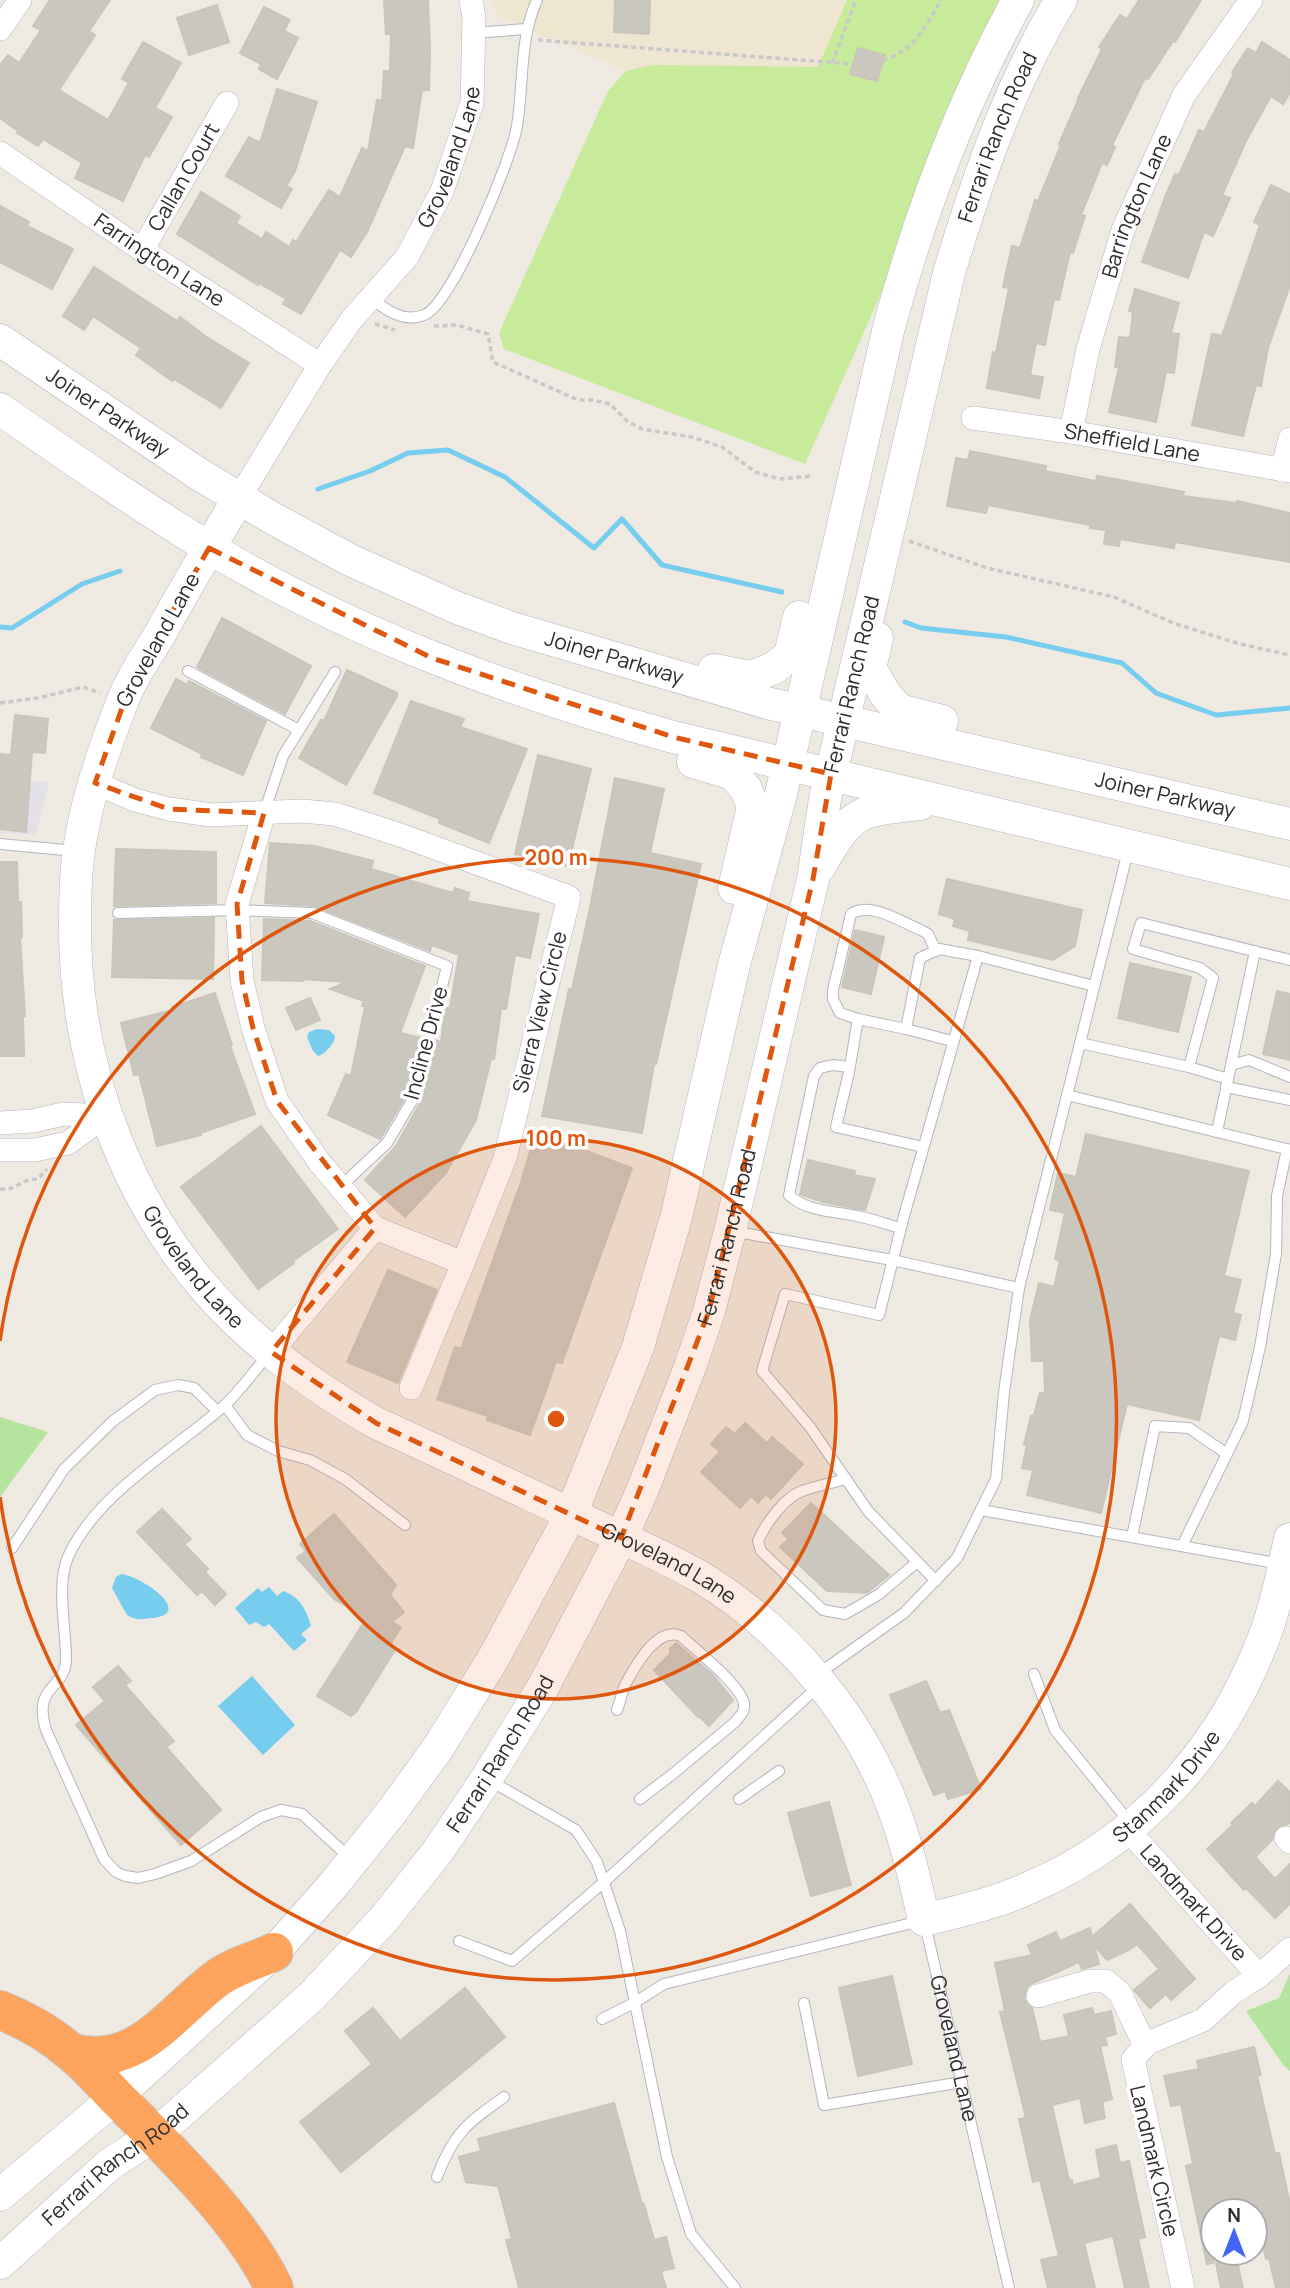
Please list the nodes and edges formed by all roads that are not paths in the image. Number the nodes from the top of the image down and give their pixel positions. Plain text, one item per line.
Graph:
1 (20, 0) edge
2 (471, 0) edge
3 (537, 0) edge
4 (1018, 0) edge
5 (1061, 0) edge
6 (1251, 0) edge
7 (0, 29) edge
8 (473, 33) junction
9 (525, 34) junction
10 (227, 103) dead end
11 (0, 153) edge
12 (142, 250) junction
13 (371, 298) junction
14 (0, 340) edge
15 (320, 365) junction
16 (0, 409) edge
17 (915, 416) junction
18 (974, 418) dead end
19 (1071, 432) junction
20 (1290, 439) edge
21 (858, 458) junction
22 (1286, 470) edge
23 (239, 498) junction
24 (209, 548) junction
25 (524, 632) junction
26 (188, 671) dead end
27 (335, 672) dead end
28 (510, 688) junction
29 (800, 710) junction
30 (844, 720) junction
31 (299, 730) junction
32 (788, 764) junction
33 (831, 774) junction
34 (95, 783) junction
35 (1121, 785) junction
36 (945, 802) junction
37 (264, 813) junction
38 (1290, 824) edge
39 (0, 844) edge
40 (1129, 845) junction
41 (78, 852) junction
42 (813, 879) junction
43 (1290, 884) edge
44 (237, 910) junction
45 (118, 913) dead end
46 (936, 951) junction
47 (1255, 951) junction
48 (978, 956) junction
49 (1290, 960) edge
50 (734, 965) junction
51 (1094, 986) junction
52 (858, 1019) junction
53 (906, 1029) junction
54 (952, 1041) junction
55 (1080, 1043) junction
56 (1231, 1065) junction
57 (850, 1067) junction
58 (1189, 1067) junction
59 (1290, 1077) edge
60 (1227, 1083) junction
61 (1067, 1095) junction
62 (1290, 1100) edge
63 (105, 1116) junction
64 (0, 1123) edge
65 (1217, 1132) junction
66 (34, 1136) junction
67 (923, 1147) junction
68 (1288, 1149) edge
69 (0, 1150) edge
70 (340, 1187) junction
71 (375, 1228) junction
72 (901, 1228) junction
73 (730, 1231) junction
74 (892, 1260) junction
75 (463, 1264) junction
76 (1019, 1288) junction
77 (271, 1352) junction
78 (411, 1388) dead end
79 (221, 1408) junction
80 (1227, 1454) junction
81 (846, 1479) junction
82 (981, 1510) junction
83 (571, 1514) junction
84 (405, 1525) dead end
85 (1132, 1537) junction
86 (621, 1538) junction
87 (1182, 1546) junction
88 (12, 1548) dead end
89 (917, 1562) junction
90 (1286, 1565) edge
91 (936, 1581) junction
92 (1034, 1674) dead end
93 (818, 1679) junction
94 (617, 1710) dead end
95 (779, 1771) dead end
96 (486, 1778) junction
97 (640, 1799) dead end
98 (739, 1799) dead end
99 (1131, 1828) junction
100 (353, 1861) junction
101 (604, 1882) junction
102 (924, 1920) junction
103 (458, 1941) dead end
104 (1290, 1950) edge
105 (274, 1952) junction
106 (1259, 1976) junction
107 (1038, 1996) dead end
108 (635, 2003) junction
109 (804, 2003) dead end
110 (0, 2010) edge
111 (602, 2019) dead end
112 (1144, 2046) junction
113 (73, 2053) junction
114 (962, 2082) junction
115 (116, 2097) junction
116 (504, 2097) dead end
117 (155, 2135) junction
118 (437, 2177) dead end
119 (0, 2195) edge
120 (0, 2263) edge
121 (274, 2288) edge
122 (735, 2288) edge
123 (1009, 2288) edge
124 (1184, 2288) edge

1 - 7 street
2 - 8 street, Groveland Lane
3 - 9 lane
4 - 21 main road, Ferrari Ranch Road
5 - 17 main road, Ferrari Ranch Road
6 - 19 street, Barrington Lane
8 - 9 lane
8 - 13 street, Groveland Lane
9 - 13 lane
10 - 12 street, Callan Court
11 - 12 street, Farrington Lane
12 - 15 street, Farrington Lane
13 - 15 street, Groveland Lane
14 - 23 main road, Joiner Parkway
15 - 23 street, Groveland Lane
16 - 24 main road
17 - 30 main road, Ferrari Ranch Road
17 - 35 main road
18 - 19 street, Sheffield Lane
19 - 22 street, Sheffield Lane
20 - 22 street
21 - 25 main road
21 - 29 main road, Ferrari Ranch Road
23 - 24 main road, Groveland Lane
23 - 25 main road, Joiner Parkway
24 - 28 main road
24 - 34 main road, Groveland Lane
25 - 29 main road, Joiner Parkway
26 - 31 lane
27 - 31 lane
28 - 32 main road
28 - 50 main road
29 - 30 main road, Joiner Parkway
29 - 32 main road, Ferrari Ranch Road
30 - 33 main road, Ferrari Ranch Road
30 - 35 main road, Joiner Parkway
31 - 37 lane
32 - 33 main road
32 - 50 main road, Ferrari Ranch Road
33 - 36 main road
33 - 42 main road, Ferrari Ranch Road
34 - 37 street
34 - 41 main road, Groveland Lane
35 - 38 main road, Joiner Parkway
36 - 40 main road
36 - 42 main road
37 - 44 street
37 - 75 street, Sierra View Circle
39 - 41 lane
40 - 43 main road
40 - 51 lane
41 - 63 main road, Groveland Lane
42 - 73 main road, Ferrari Ranch Road
44 - 45 lane
44 - 70 street
44 - 70 lane, Incline Drive
46 - 48 lane
46 - 52 lane
46 - 53 lane
47 - 49 lane
47 - 56 lane
47 - 58 lane
48 - 51 lane
48 - 54 lane
50 - 83 main road, Ferrari Ranch Road
51 - 55 lane
52 - 53 lane
52 - 57 lane
53 - 54 lane
54 - 67 lane
55 - 58 lane
55 - 61 lane
56 - 59 lane
56 - 60 lane
57 - 67 lane
57 - 72 lane
58 - 60 lane
60 - 62 lane
60 - 65 lane
61 - 65 lane
61 - 76 lane
63 - 66 street
63 - 77 main road, Groveland Lane
64 - 66 street
65 - 68 lane
66 - 69 street
67 - 72 lane
68 - 80 lane
70 - 71 street
71 - 75 street
71 - 77 street
72 - 74 lane
73 - 74 lane
73 - 86 main road, Ferrari Ranch Road
74 - 76 lane
74 - 81 lane
75 - 78 street
76 - 82 lane
77 - 79 lane
77 - 83 main road, Groveland Lane
79 - 84 lane
79 - 88 lane
79 - 100 lane
80 - 85 lane
80 - 87 lane
81 - 89 lane
81 - 89 lane
82 - 85 lane
82 - 91 lane
83 - 86 main road, Groveland Lane
83 - 100 main road, Ferrari Ranch Road
85 - 87 lane
86 - 93 main road, Groveland Lane
86 - 96 main road, Ferrari Ranch Road
87 - 90 lane
89 - 91 lane
90 - 99 main road, Stanmark Drive
91 - 93 lane
92 - 99 lane
93 - 101 lane
93 - 102 main road, Groveland Lane
94 - 97 lane
95 - 98 lane
96 - 101 lane
96 - 117 main road, Ferrari Ranch Road
99 - 102 main road, Stanmark Drive
99 - 106 street, Landmark Drive
100 - 105 main road, Ferrari Ranch Road
101 - 103 lane
101 - 108 lane
102 - 108 lane
102 - 114 lane, Groveland Lane
104 - 106 street
105 - 113 highway
105 - 115 main road, Ferrari Ranch Road
106 - 112 street
107 - 112 street
108 - 111 lane
108 - 122 lane
109 - 114 lane
110 - 113 highway
112 - 124 street, Landmark Circle
113 - 115 highway
114 - 123 lane, Groveland Lane
115 - 117 highway
115 - 119 main road, Ferrari Ranch Road
116 - 118 lane
117 - 120 main road, Ferrari Ranch Road
117 - 121 highway

